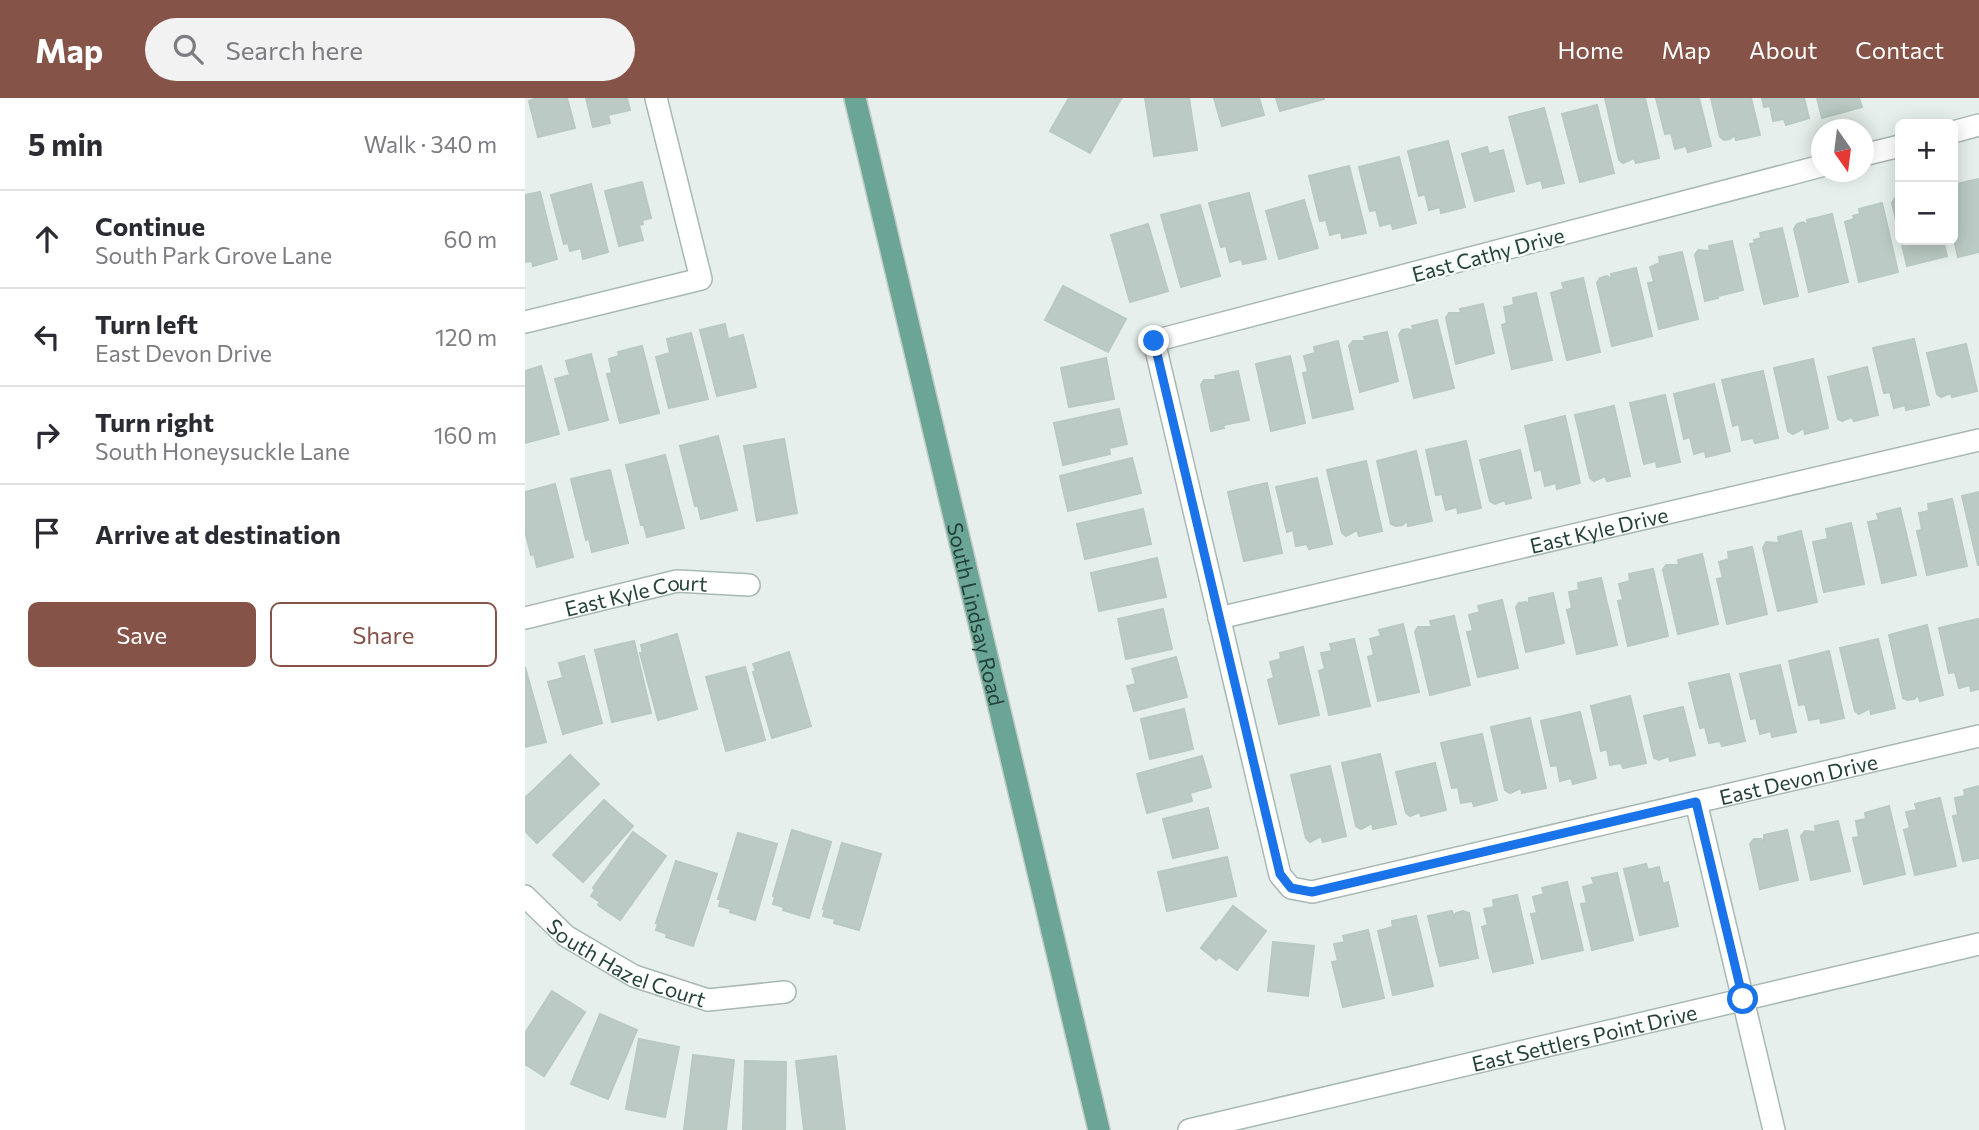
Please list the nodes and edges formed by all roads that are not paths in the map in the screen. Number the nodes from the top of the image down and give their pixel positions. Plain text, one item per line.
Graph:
1 (656, 98) edge
2 (855, 98) edge
3 (1979, 125) edge
4 (1958, 131) edge
5 (1895, 147) edge
6 (1874, 152) edge
7 (1811, 169) edge
8 (525, 322) edge
9 (1979, 440) edge
10 (749, 585) dead end
11 (525, 618) edge
12 (1219, 618) junction
13 (1979, 736) edge
14 (1696, 802) junction
15 (525, 896) edge
16 (1979, 944) edge
17 (785, 992) dead end
18 (1743, 999) junction
19 (1100, 1130) edge
20 (1189, 1130) edge
21 (1774, 1130) edge

1 - 8 street
2 - 19 main road, South Lindsay Road
3 - 4 street
5 - 6 street
7 - 12 street, East Cathy Drive
9 - 12 street, East Kyle Drive
10 - 11 street, East Kyle Court
12 - 14 street, East Devon Drive
13 - 14 street, East Devon Drive
14 - 18 street
15 - 17 street, South Hazel Court
16 - 18 street, East Settlers Point Drive
18 - 20 street, East Settlers Point Drive
18 - 21 street

